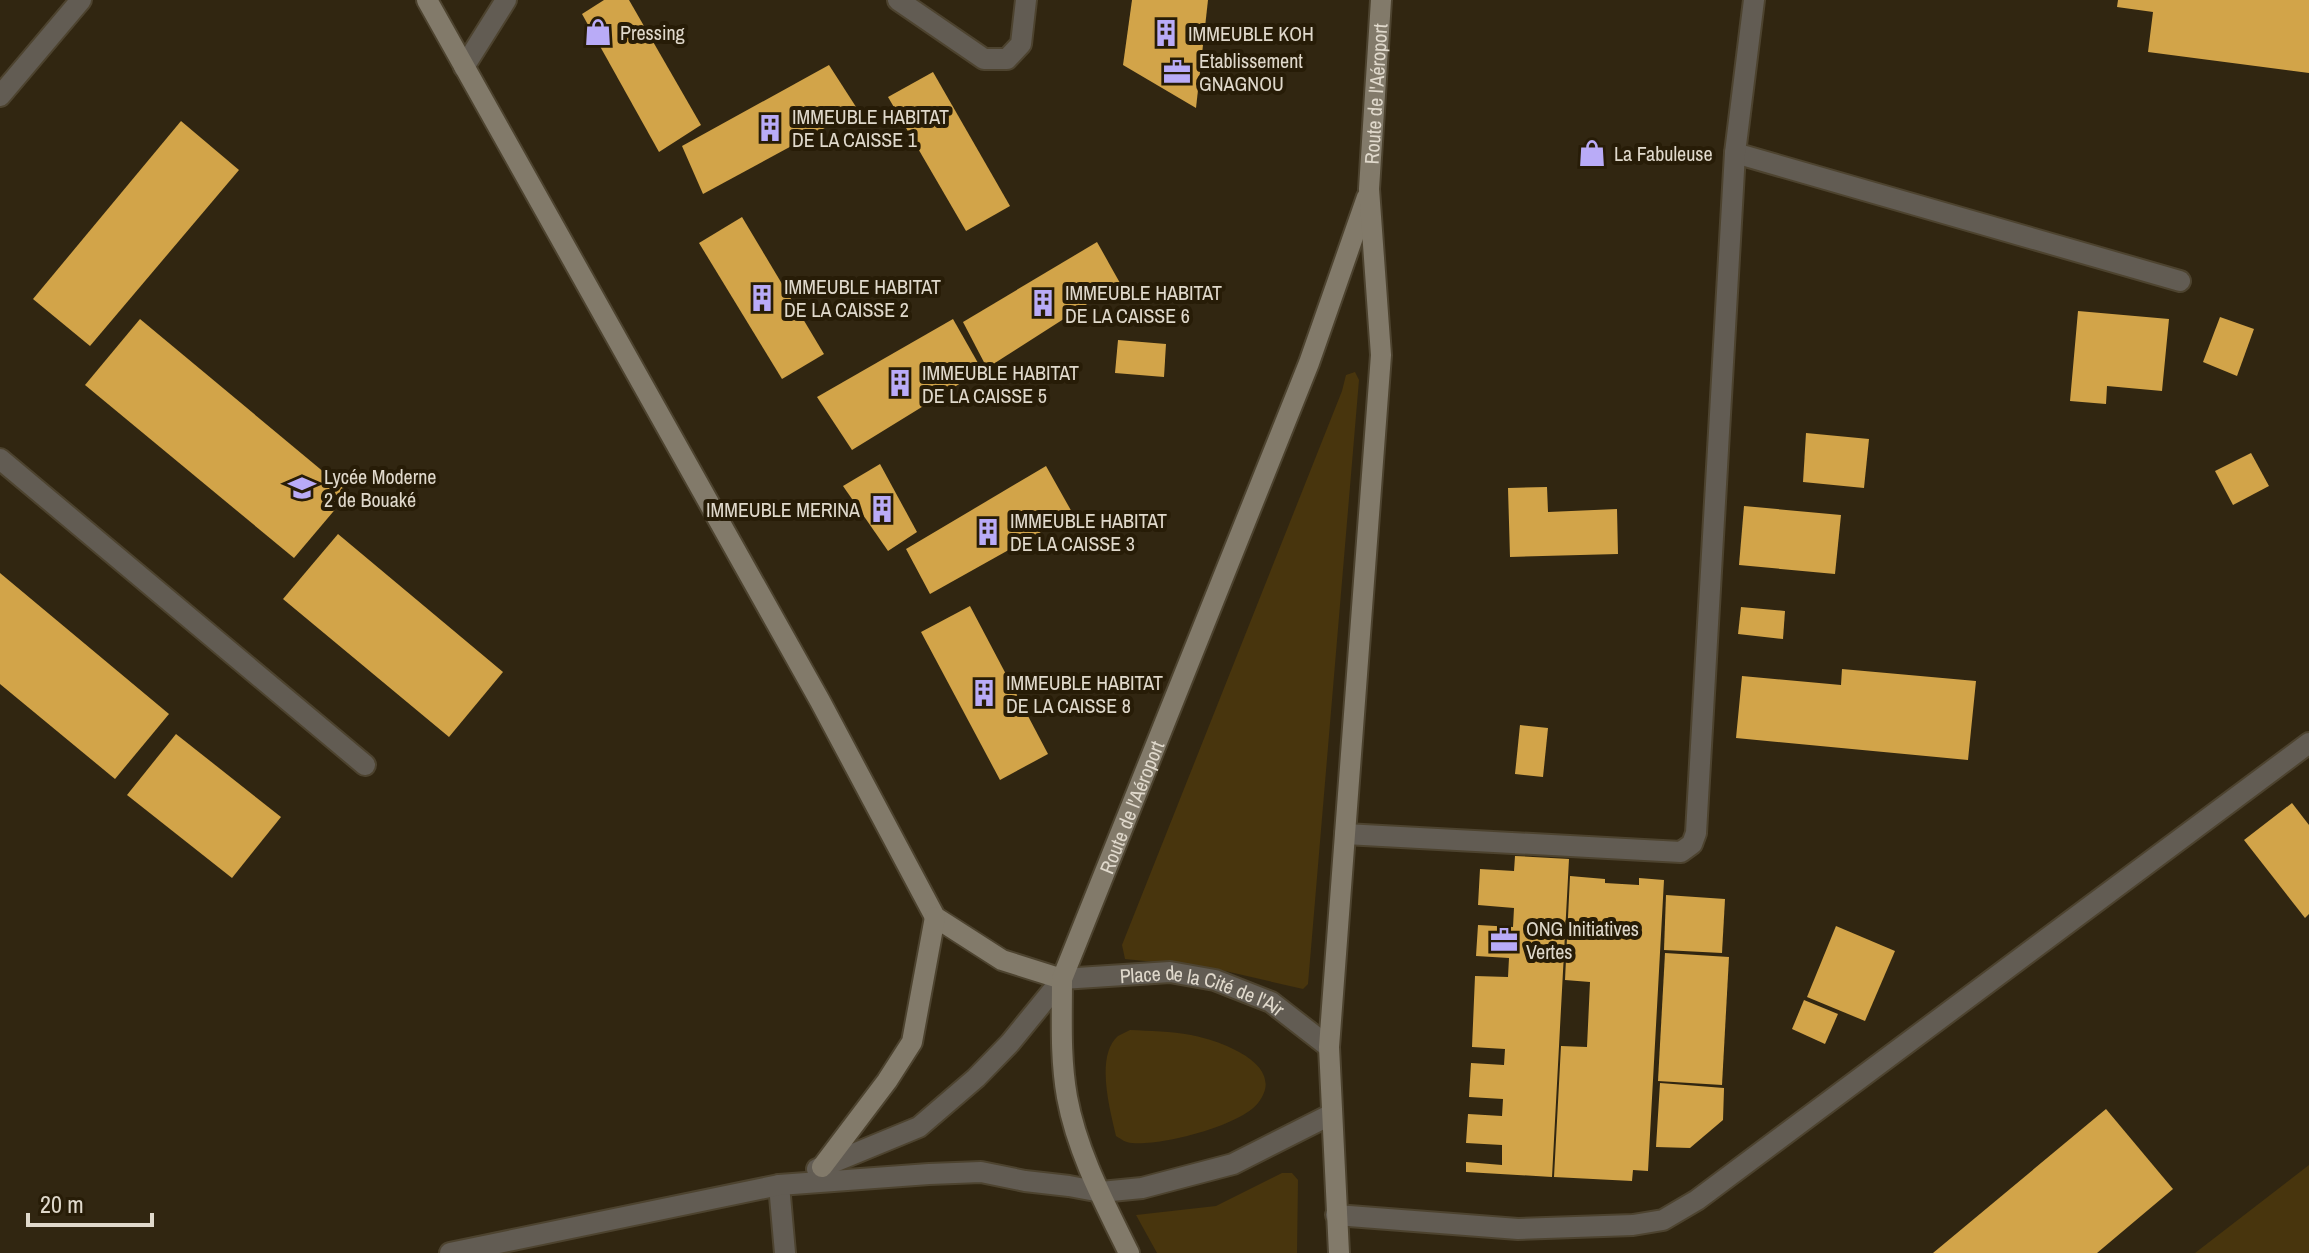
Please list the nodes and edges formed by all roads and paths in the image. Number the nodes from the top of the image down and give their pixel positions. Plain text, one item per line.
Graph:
1 (81, 0) edge
2 (427, 0) edge
3 (506, 0) edge
4 (898, 0) edge
5 (1026, 0) edge
6 (1381, 0) edge
7 (1754, 0) edge
8 (464, 67) junction
9 (0, 96) edge
10 (1735, 153) junction
11 (1369, 189) junction
12 (2180, 281) dead end
13 (0, 459) edge
14 (2309, 743) edge
15 (365, 765) dead end
16 (1345, 834) junction
17 (935, 917) junction
18 (1062, 979) junction
19 (1329, 1047) junction
20 (1332, 1114) junction
21 (822, 1167) junction
22 (779, 1185) junction
23 (1101, 1192) junction
24 (1336, 1215) junction
25 (450, 1253) edge
26 (785, 1253) edge
27 (1129, 1253) edge
28 (1339, 1253) edge

1 - 9 street
2 - 8 main road
3 - 8 street
4 - 5 street
6 - 11 main road, Route de l'Aéroport
7 - 10 street
8 - 17 main road
10 - 12 street
10 - 16 street
11 - 16 main road, Route de l'Aéroport
11 - 18 main road, Route de l'Aéroport
13 - 15 street
14 - 24 street
16 - 19 main road, Route de l'Aéroport
17 - 18 main road
17 - 21 main road
18 - 19 street, Place de la Cité de l'Air
18 - 21 street
18 - 23 main road, Route de l'Aéroport
19 - 20 main road, Route de l'Aéroport
20 - 23 street
20 - 24 main road, Route de l'Aéroport
21 - 22 street
22 - 23 street
22 - 25 street
22 - 26 street
23 - 27 main road, Route de l'Aéroport
24 - 28 main road, Route de l'Aéroport

